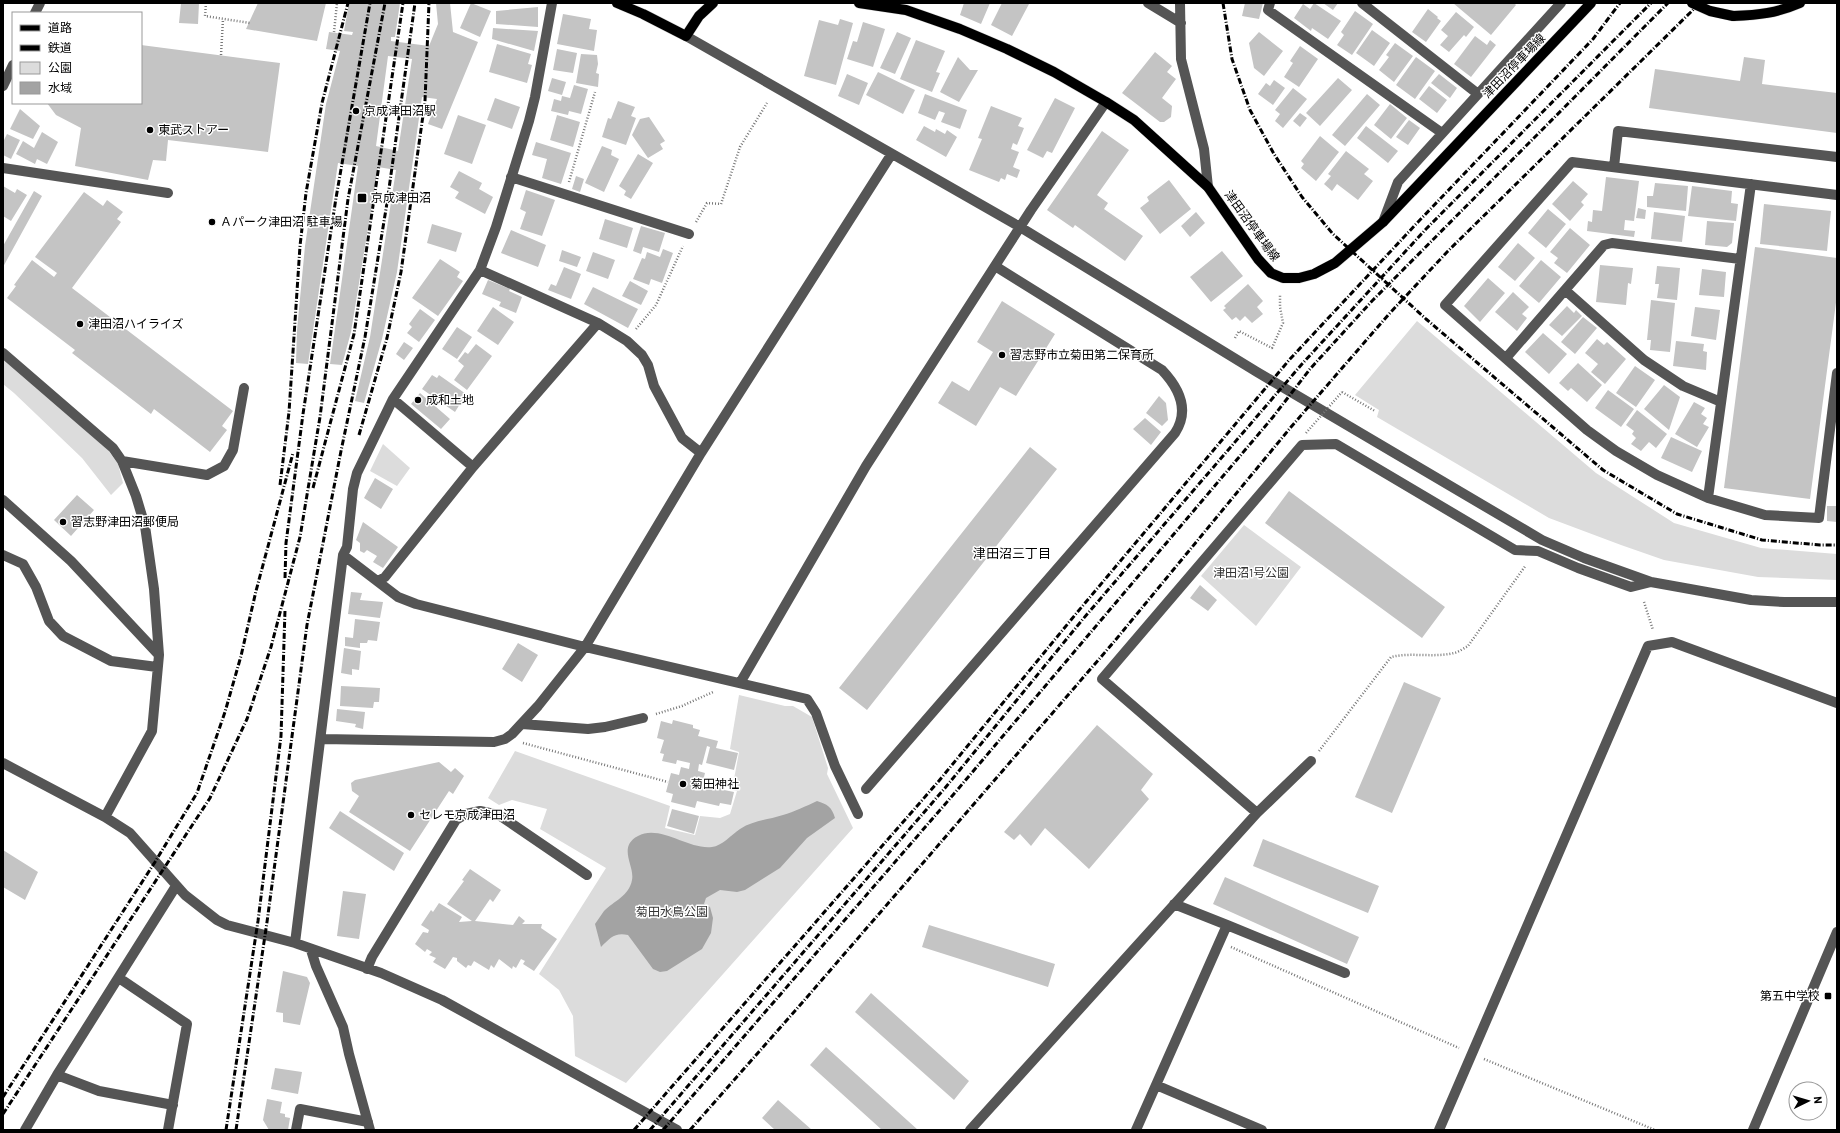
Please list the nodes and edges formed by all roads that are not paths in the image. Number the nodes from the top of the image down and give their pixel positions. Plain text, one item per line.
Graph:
1 (552, 3) edge
2 (617, 3) edge
3 (713, 3) edge
4 (859, 3) edge
5 (1148, 3) edge
6 (1180, 3) edge
7 (1270, 3) edge
8 (1362, 3) edge
9 (1561, 3) edge
10 (1591, 3) edge
11 (1692, 3) edge
12 (1800, 3) edge
13 (1181, 23) junction
14 (686, 36) junction
15 (12, 66) edge
16 (3, 86) edge
17 (1478, 94) junction
18 (1106, 102) junction
19 (1442, 132) junction
20 (891, 154) junction
21 (1837, 157) edge
22 (1614, 167) junction
23 (3, 168) edge
24 (511, 177) junction
25 (1751, 184) junction
26 (1208, 187) junction
27 (168, 193) dead end
28 (1837, 196) edge
29 (1383, 222) junction
30 (1020, 227) junction
31 (689, 234) dead end
32 (1740, 259) junction
33 (995, 266) junction
34 (480, 270) junction
35 (1565, 290) junction
36 (598, 323) junction
37 (3, 353) edge
38 (1506, 358) junction
39 (1837, 373) edge
40 (244, 388) dead end
41 (393, 399) junction
42 (1721, 402) junction
43 (701, 453) junction
44 (122, 461) junction
45 (473, 467) junction
46 (1708, 498) junction
47 (3, 500) edge
48 (3, 555) edge
49 (344, 555) junction
50 (378, 581) junction
51 (1651, 582) junction
52 (1837, 602) edge
53 (585, 647) junction
54 (159, 655) junction
55 (158, 667) junction
56 (738, 683) junction
57 (1837, 703) edge
58 (643, 718) road end
59 (522, 724) junction
60 (322, 739) junction
61 (1311, 761) road end
62 (3, 763) edge
63 (866, 789) dead end
64 (1257, 813) junction
65 (858, 814) dead end
66 (105, 817) junction
67 (587, 875) dead end
68 (176, 886) junction
69 (1174, 904) junction
70 (1227, 926) junction
71 (1837, 932) edge
72 (295, 943) junction
73 (312, 950) junction
74 (367, 969) junction
75 (1345, 973) dead end
76 (119, 978) junction
77 (57, 1075) junction
78 (1156, 1085) junction
79 (173, 1104) junction
80 (369, 1126) edge
81 (25, 1130) edge
82 (168, 1130) edge
83 (296, 1130) edge
84 (677, 1130) edge
85 (970, 1130) edge
86 (1136, 1130) edge
87 (1262, 1130) edge
88 (1439, 1130) edge
89 (1753, 1130) edge

1 - 24 street
2 - 14 main road
3 - 14 main road
4 - 18 main road, 津田沼停車場線
5 - 13 street
6 - 13 street
7 - 19 street
8 - 17 street
9 - 17 street
10 - 29 main road, 津田沼停車場線
11 - 12 main road, bridge
13 - 26 street
14 - 20 street
15 - 16 street
17 - 19 street
18 - 26 main road, 津田沼停車場線
18 - 30 street
19 - 29 street
20 - 30 street
20 - 43 street
21 - 22 street
22 - 25 street
22 - 38 street
23 - 27 street
24 - 31 street
24 - 34 street
25 - 28 street
25 - 32 street
26 - 29 main road, 津田沼停車場線
30 - 33 street
30 - 51 street
32 - 35 street
32 - 42 street
33 - 56 street
33 - 63 street
34 - 36 street
34 - 41 street
35 - 38 street
35 - 42 street
36 - 43 street
36 - 45 street
37 - 44 street
38 - 46 street
39 - 46 street
40 - 44 street
41 - 45 street
41 - 49 street
42 - 46 street
43 - 53 street
44 - 54 street
45 - 50 street
47 - 54 street
48 - 55 street
49 - 50 street
49 - 60 street
50 - 53 street
51 - 52 street
51 - 64 street
53 - 56 street
53 - 59 street
54 - 55 street
55 - 66 street
56 - 65 street
57 - 88 street
58 - 59 street
59 - 60 street
60 - 72 street
61 - 64 street
62 - 66 street
64 - 69 street
66 - 68 street
67 - 74 street
68 - 72 street
68 - 76 street
69 - 70 street
69 - 85 street
70 - 75 street
70 - 78 street
71 - 89 street
72 - 73 street
73 - 74 street
73 - 80 street
74 - 84 street
76 - 77 street
76 - 79 street
77 - 79 street
77 - 81 street
78 - 86 street
78 - 87 street
79 - 82 street
80 - 83 street

